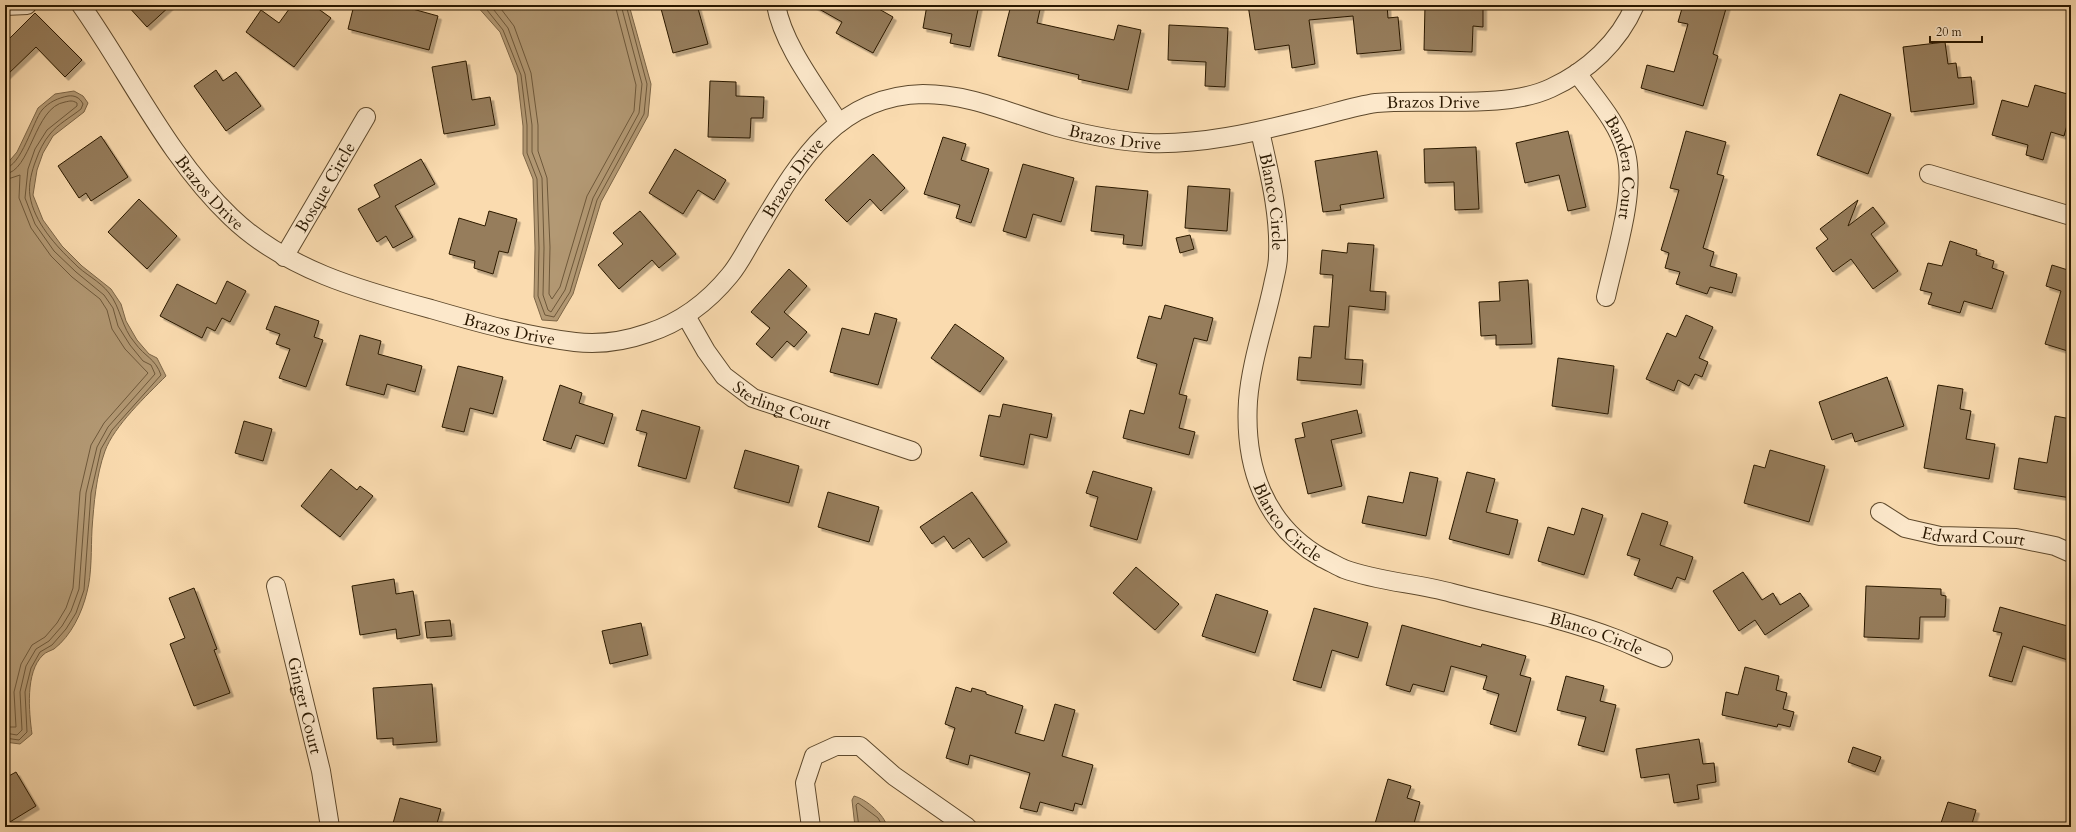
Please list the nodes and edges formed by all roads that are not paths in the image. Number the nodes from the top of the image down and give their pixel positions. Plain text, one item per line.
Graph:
1 (28, 5) edge
2 (82, 5) edge
3 (776, 5) edge
4 (1635, 5) edge
5 (5, 6) edge
6 (1577, 73) junction
7 (366, 117) dead end
8 (839, 123) junction
9 (1260, 131) junction
10 (1929, 174) dead end
11 (2071, 216) edge
12 (284, 257) junction
13 (1606, 296) dead end
14 (686, 316) junction
15 (912, 451) dead end
16 (1880, 512) dead end
17 (2071, 553) edge
18 (276, 586) dead end
19 (1663, 658) dead end
20 (330, 827) edge
21 (811, 827) edge
22 (967, 827) edge

1 - 5 street
2 - 12 street, Brazos Drive
3 - 8 street
4 - 6 street, Brazos Drive
6 - 9 street, Brazos Drive
6 - 13 street, Bandera Court
7 - 12 street, Bosque Circle
8 - 9 street, Brazos Drive
8 - 14 street, Brazos Drive
9 - 19 street, Blanco Circle
10 - 11 street
12 - 14 street, Brazos Drive
14 - 15 street, Sterling Court
16 - 17 street, Edward Court
18 - 20 street, Ginger Court
21 - 22 street

